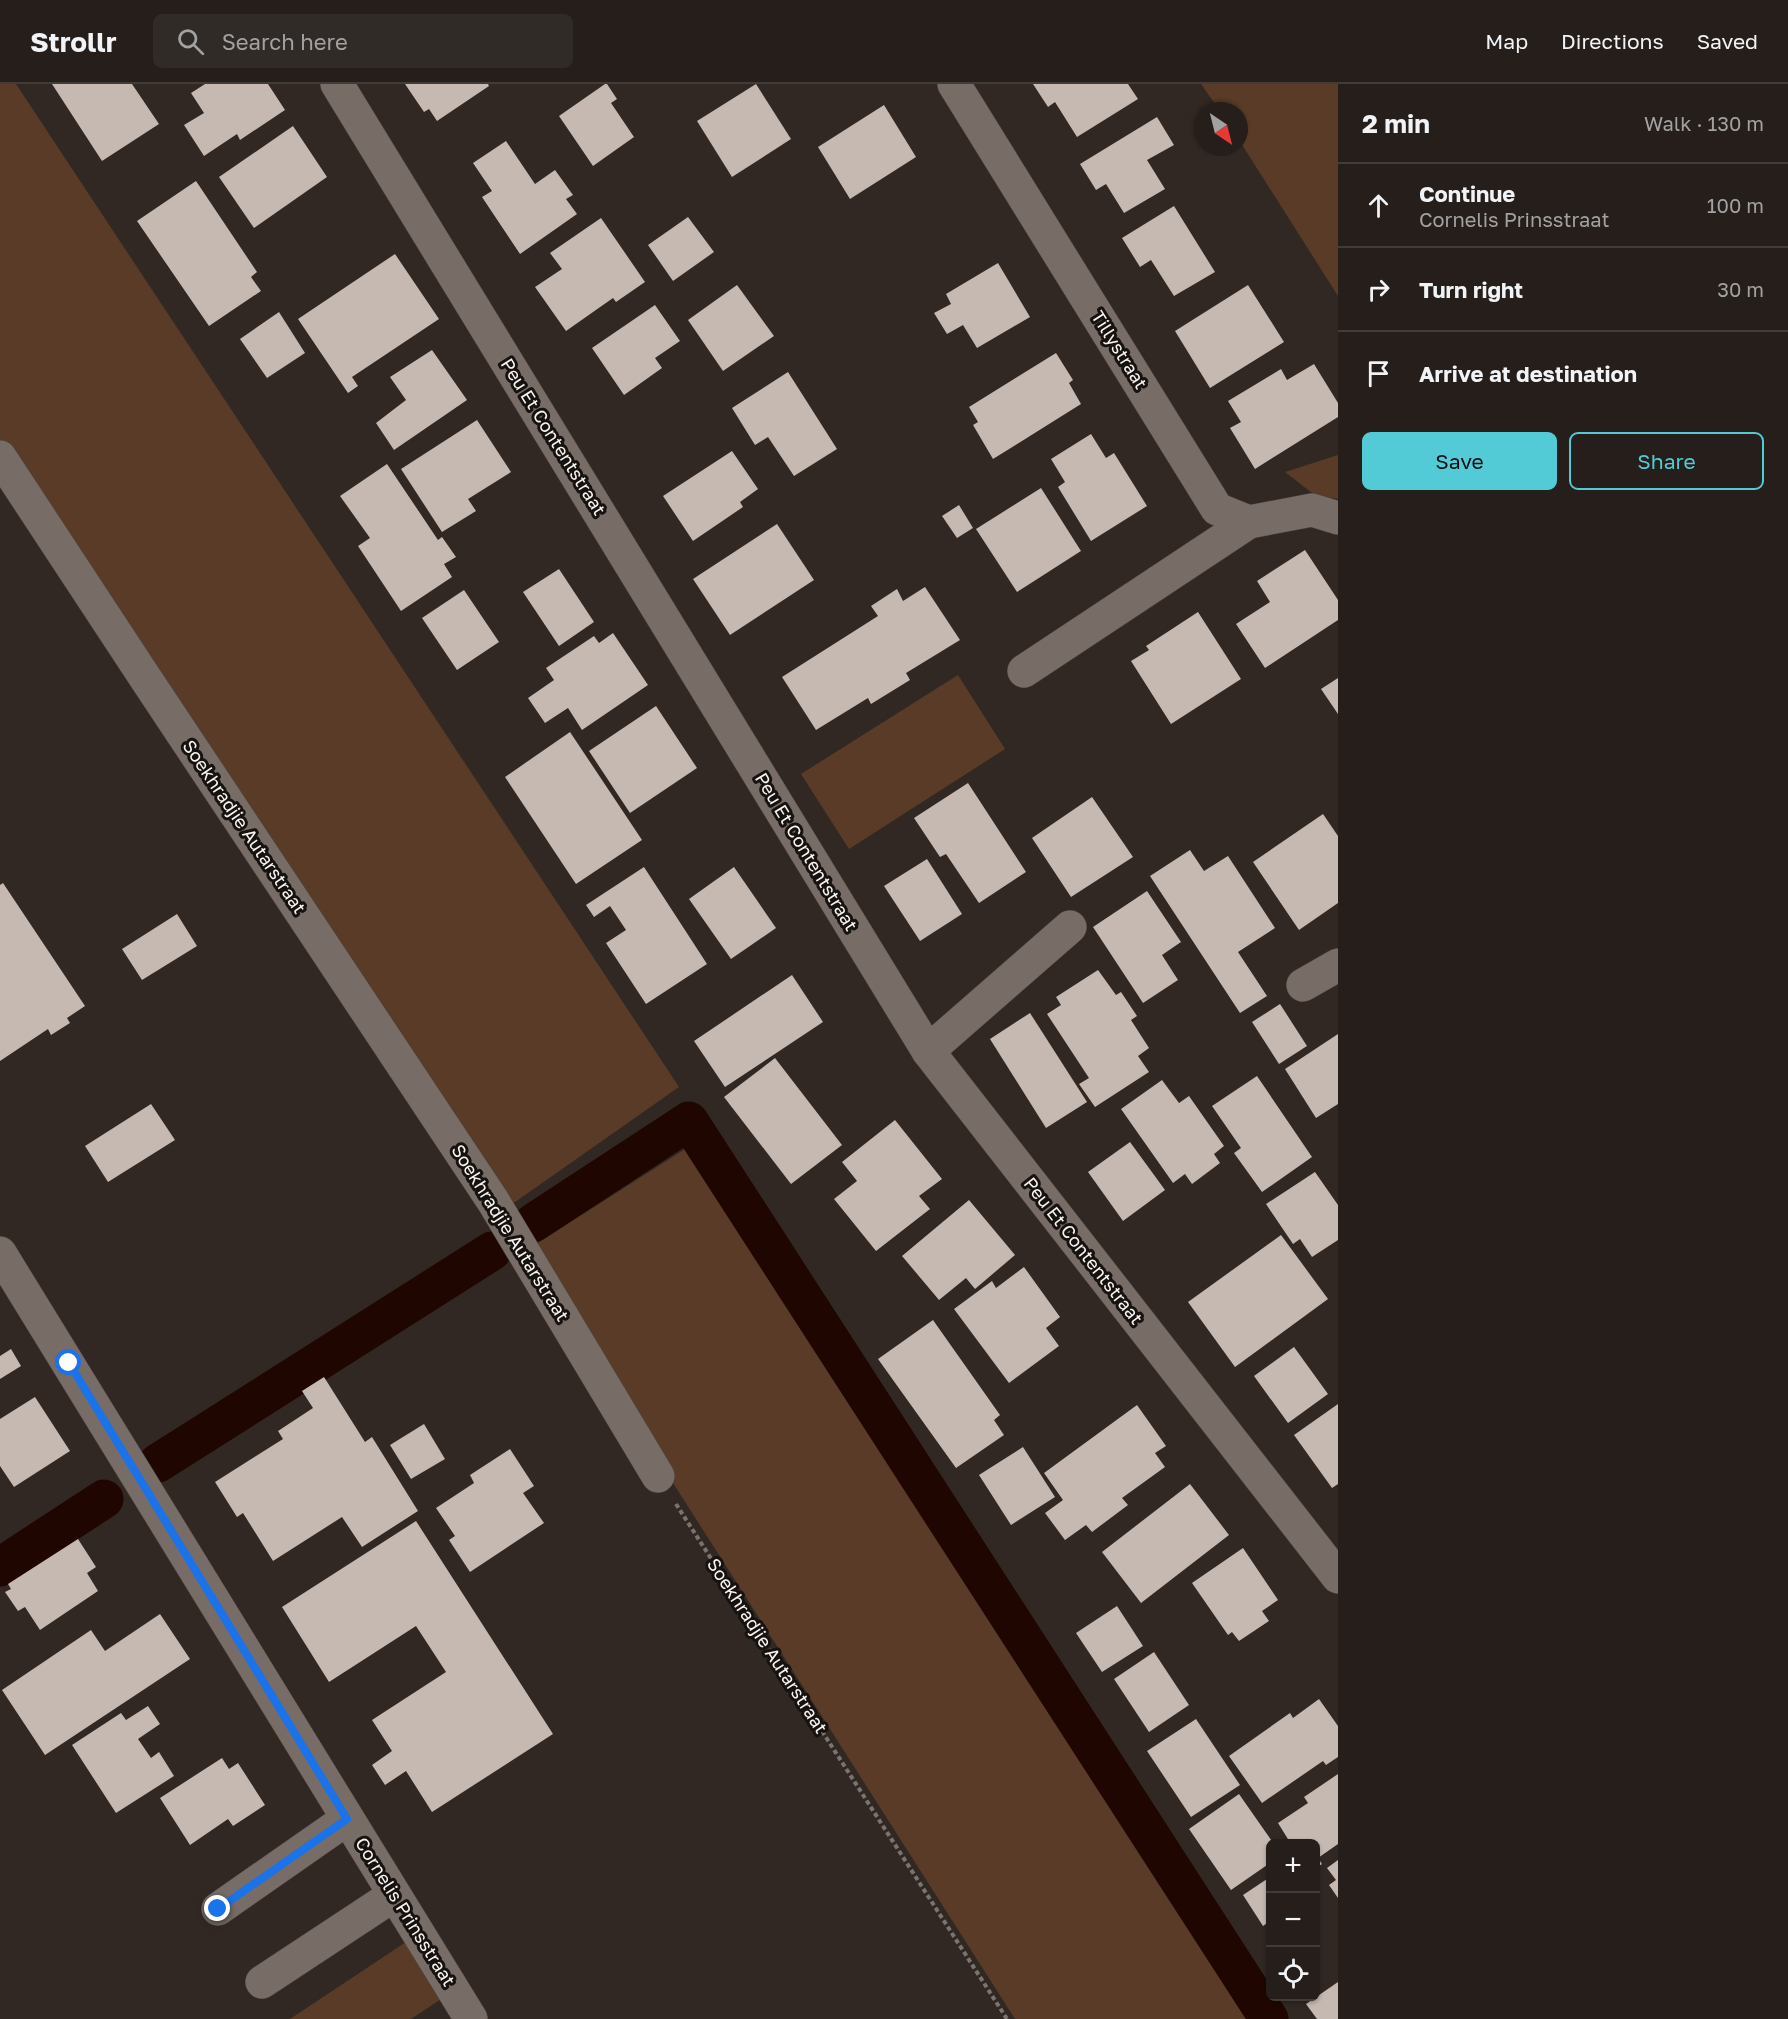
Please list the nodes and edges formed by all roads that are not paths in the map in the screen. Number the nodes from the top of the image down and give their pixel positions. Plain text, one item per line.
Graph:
1 (336, 84) edge
2 (954, 84) edge
3 (0, 456) edge
4 (1338, 518) edge
5 (1249, 522) junction
6 (1024, 671) dead end
7 (1070, 927) dead end
8 (1338, 964) edge
9 (1303, 985) dead end
10 (928, 1052) junction
11 (0, 1253) edge
12 (658, 1476) road end
13 (1338, 1577) edge
14 (347, 1819) junction
15 (394, 1895) junction
16 (218, 1909) dead end
17 (262, 1982) dead end
18 (471, 2019) edge

1 - 10 street, Peu Et Contentstraat
2 - 5 street, Tillystraat
3 - 12 street, Soekhradjie Autarstraat
4 - 5 street
5 - 6 street
7 - 10 street
8 - 9 street
10 - 13 street, Peu Et Contentstraat
11 - 14 street, Cornelis Prinsstraat
14 - 15 street, Cornelis Prinsstraat
14 - 16 street
15 - 17 street
15 - 18 street, Cornelis Prinsstraat

